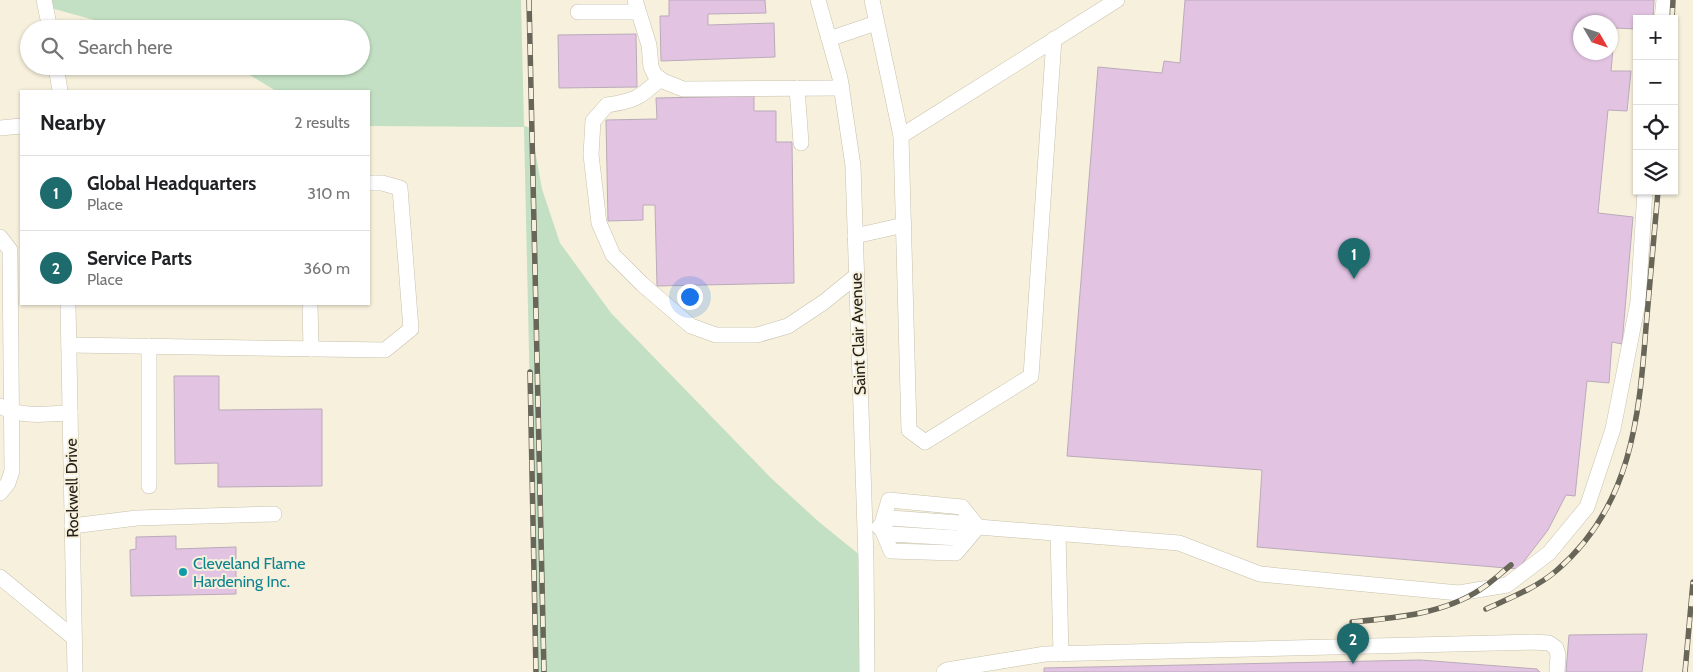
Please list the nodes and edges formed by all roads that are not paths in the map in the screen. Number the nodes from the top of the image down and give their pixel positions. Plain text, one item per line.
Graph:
1 (44, 0) edge
2 (818, 0) edge
3 (872, 0) edge
4 (1117, 0) edge
5 (1664, 0) edge
6 (636, 6) edge
7 (578, 12) dead end
8 (1662, 15) edge
9 (48, 20) edge
10 (876, 22) junction
11 (829, 39) junction
12 (1054, 39) junction
13 (57, 75) edge
14 (660, 79) junction
15 (797, 88) junction
16 (842, 88) junction
17 (60, 90) edge
18 (20, 126) edge
19 (0, 128) edge
20 (901, 136) junction
21 (801, 143) dead end
22 (370, 184) edge
23 (1645, 195) edge
24 (904, 225) junction
25 (855, 236) junction
26 (0, 237) edge
27 (856, 276) junction
28 (68, 305) edge
29 (310, 305) edge
30 (69, 345) junction
31 (149, 346) junction
32 (311, 349) junction
33 (6, 408) edge
34 (70, 413) junction
35 (150, 486) dead end
36 (0, 493) edge
37 (274, 514) dead end
38 (72, 526) junction
39 (881, 526) junction
40 (865, 527) junction
41 (978, 527) junction
42 (1058, 534) junction
43 (0, 577) edge
44 (74, 638) junction
45 (1060, 654) junction
46 (75, 672) edge
47 (867, 672) edge
48 (944, 672) edge
49 (1557, 672) edge

1 - 9 street
2 - 11 street, Saint Clair Avenue
3 - 10 street
4 - 12 street
5 - 8 street
6 - 7 street
6 - 14 street
10 - 11 street
10 - 20 street
11 - 16 street, Saint Clair Avenue
12 - 20 street
12 - 24 street
13 - 17 street
14 - 15 street
14 - 27 street
15 - 16 street
15 - 21 street
16 - 25 street, Saint Clair Avenue
18 - 19 street
20 - 24 street
22 - 32 street
23 - 42 street
24 - 25 street
25 - 27 street, Saint Clair Avenue
26 - 33 street
27 - 40 street, Saint Clair Avenue
28 - 30 street, Rockwell Drive
29 - 32 street
30 - 31 street
30 - 34 street, Rockwell Drive
31 - 32 street
31 - 35 street
33 - 34 street
33 - 36 street
34 - 38 street, Rockwell Drive
37 - 38 street
38 - 44 street, Rockwell Drive
39 - 40 street
39 - 41 street
39 - 41 street
40 - 47 street, Saint Clair Avenue
41 - 42 street
42 - 45 street
43 - 44 street
44 - 46 street, Rockwell Drive
45 - 48 street
45 - 49 street

